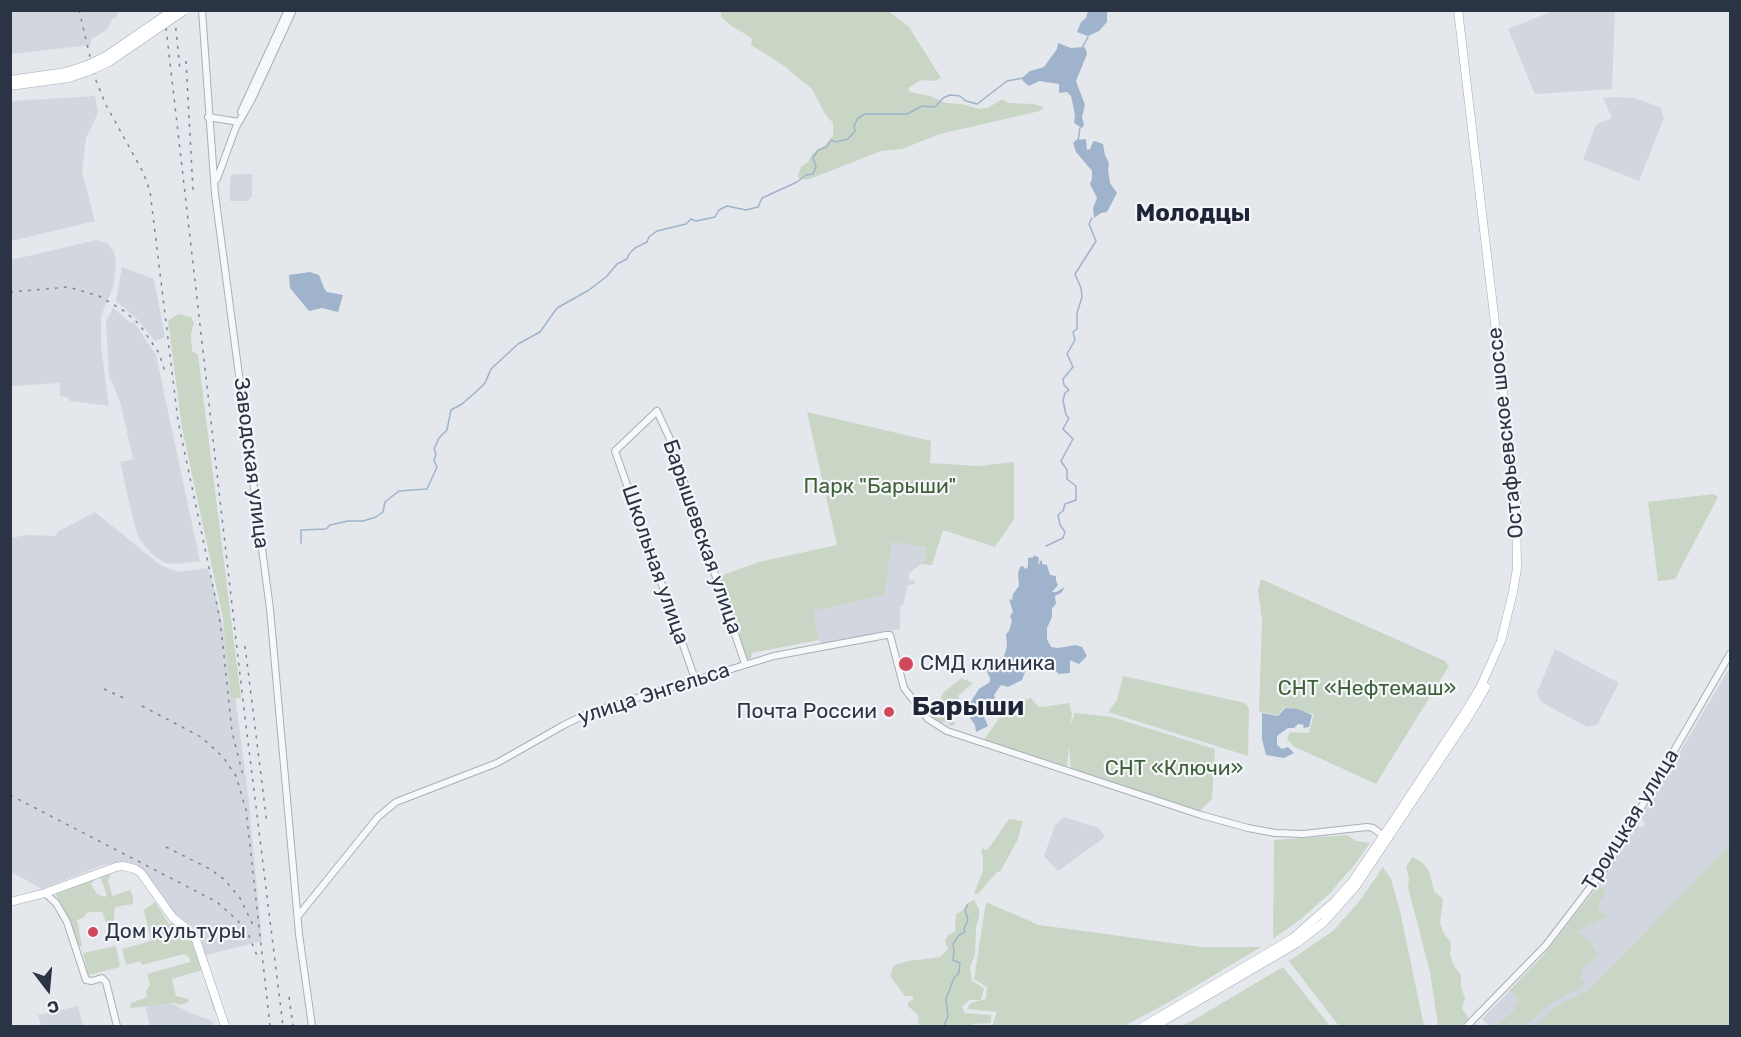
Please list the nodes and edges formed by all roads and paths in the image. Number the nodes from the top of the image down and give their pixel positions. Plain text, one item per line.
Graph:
1 (173, 10) edge
2 (186, 10) edge
3 (201, 10) edge
4 (288, 10) edge
5 (293, 10) edge
6 (1458, 10) edge
7 (1463, 10) edge
8 (88, 68) junction
9 (10, 80) edge
10 (10, 86) edge
11 (208, 117) junction
12 (239, 122) junction
13 (215, 194) junction
14 (657, 411) joint
15 (1731, 654) edge
16 (745, 664) junction
17 (695, 679) junction
18 (1386, 838) junction
19 (45, 893) junction
20 (10, 902) edge
21 (298, 916) junction
22 (117, 1026) edge
23 (225, 1026) edge
24 (312, 1026) edge
25 (1144, 1026) edge
26 (1155, 1026) edge
27 (1467, 1026) edge

1 - 8 main road, bridge
2 - 8 main road, bridge
3 - 11 street, Заводская улица
4 - 12 street
5 - 12 street
6 - 18 main road, Остафьевское шоссе
7 - 18 main road, Остафьевское шоссе
8 - 9 main road
8 - 10 main road
11 - 12 street
11 - 13 street, Заводская улица
12 - 13 street
13 - 21 street, Заводская улица
14 - 16 street, Барышевская улица
14 - 17 street, Школьная улица
15 - 27 street, Троицкая улица
16 - 17 street, улица Энгельса
16 - 18 street, улица Энгельса
17 - 21 street, улица Энгельса
18 - 25 main road, Остафьевское шоссе
18 - 26 main road, Остафьевское шоссе
19 - 20 main road
19 - 22 street
19 - 23 main road
21 - 24 street, Заводская улица

